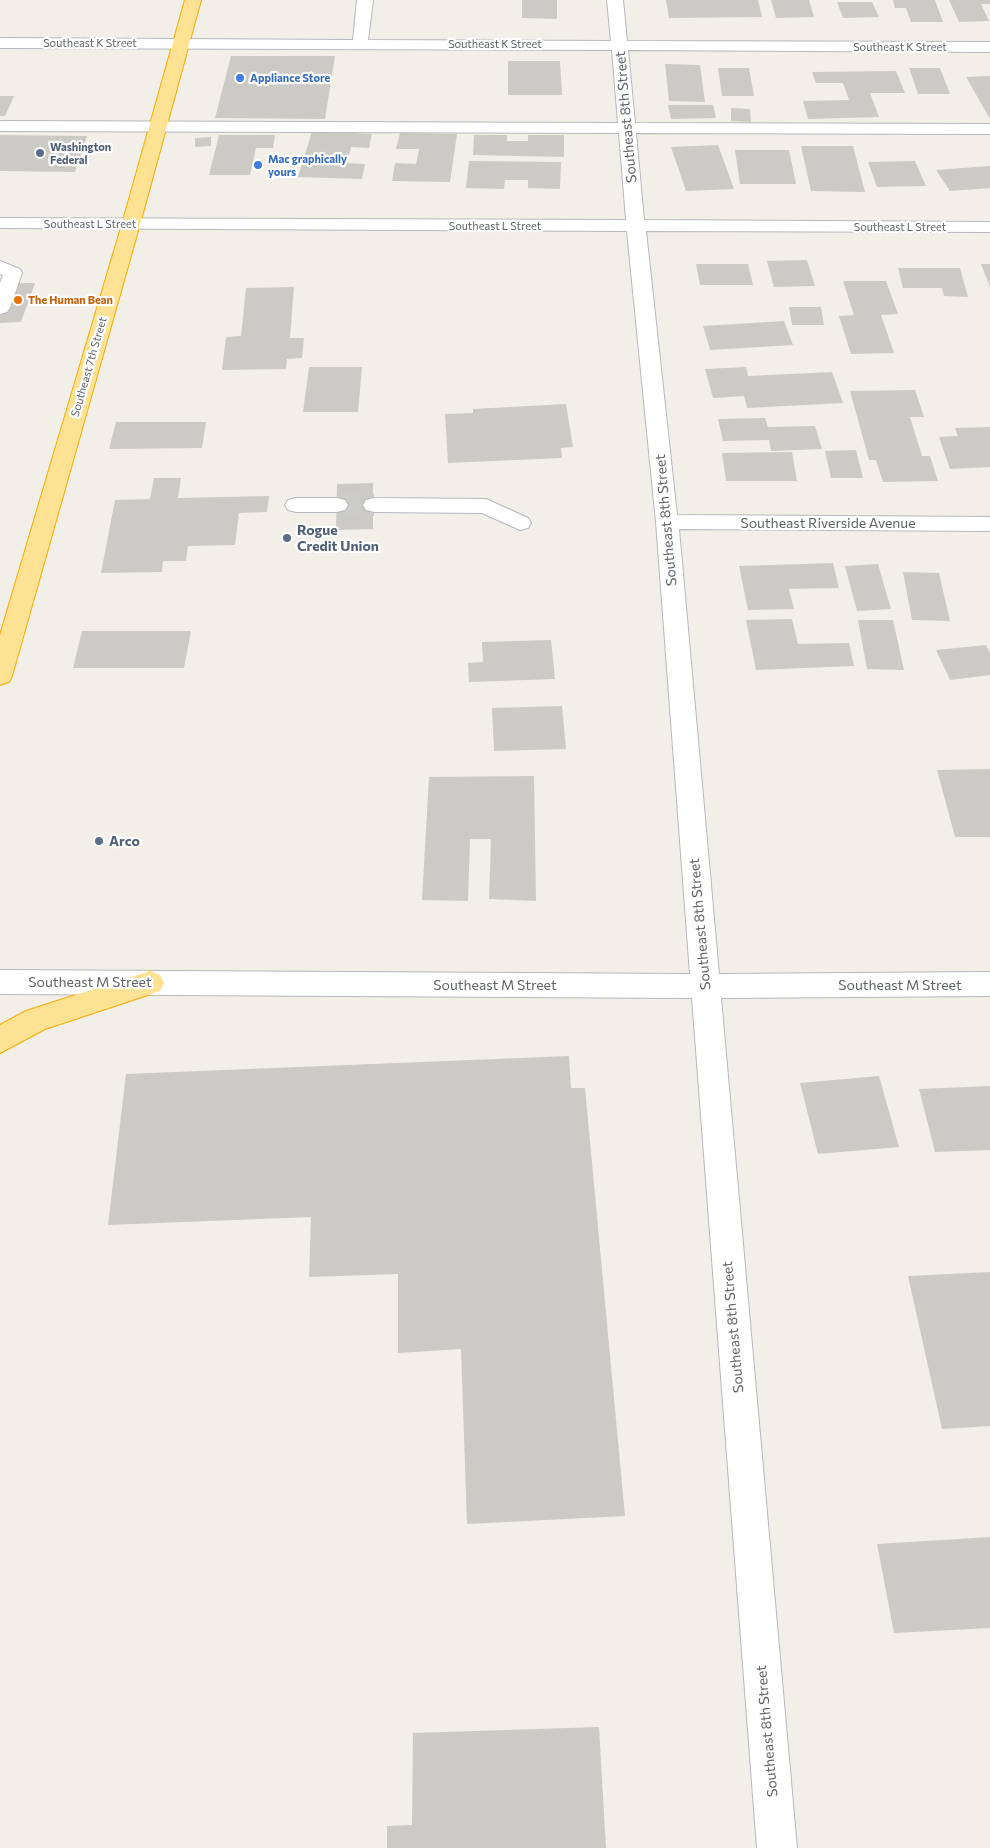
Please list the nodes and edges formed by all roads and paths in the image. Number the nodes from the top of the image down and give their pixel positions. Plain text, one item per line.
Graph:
1 (193, 0) edge
2 (365, 0) edge
3 (616, 0) edge
4 (0, 42) edge
5 (180, 43) junction
6 (360, 44) junction
7 (620, 45) junction
8 (990, 47) edge
9 (0, 126) edge
10 (157, 127) junction
11 (627, 128) junction
12 (990, 129) edge
13 (0, 223) edge
14 (131, 224) junction
15 (636, 227) junction
16 (990, 227) edge
17 (0, 267) edge
18 (0, 308) edge
19 (296, 505) dead end
20 (336, 505) tunnel mouth
21 (374, 505) tunnel mouth
22 (667, 522) junction
23 (520, 523) dead end
24 (990, 524) edge
25 (0, 676) edge
26 (0, 982) edge
27 (150, 983) junction
28 (990, 984) edge
29 (705, 986) junction
30 (0, 1040) edge
31 (777, 1848) edge

1 - 5 highway, Southeast 7th Street
2 - 6 street
3 - 7 street, Southeast 8th Street
4 - 5 street, Southeast K Street
5 - 6 street, Southeast K Street
5 - 10 highway, Southeast 7th Street
6 - 7 street, Southeast K Street
7 - 8 street, Southeast K Street
7 - 11 street, Southeast 8th Street
9 - 10 street
10 - 11 street
10 - 14 highway, Southeast 7th Street
11 - 12 street
11 - 15 street, Southeast 8th Street
13 - 14 street, Southeast L Street
14 - 15 street, Southeast L Street
14 - 25 highway, Southeast 7th Street
15 - 16 street, Southeast L Street
15 - 22 street, Southeast 8th Street
17 - 18 street
19 - 20 street
21 - 23 street
22 - 24 street, Southeast Riverside Avenue
22 - 29 street, Southeast 8th Street
26 - 27 street, Southeast M Street
27 - 29 street, Southeast M Street
27 - 30 highway
28 - 29 street, Southeast M Street
29 - 31 street, Southeast 8th Street

